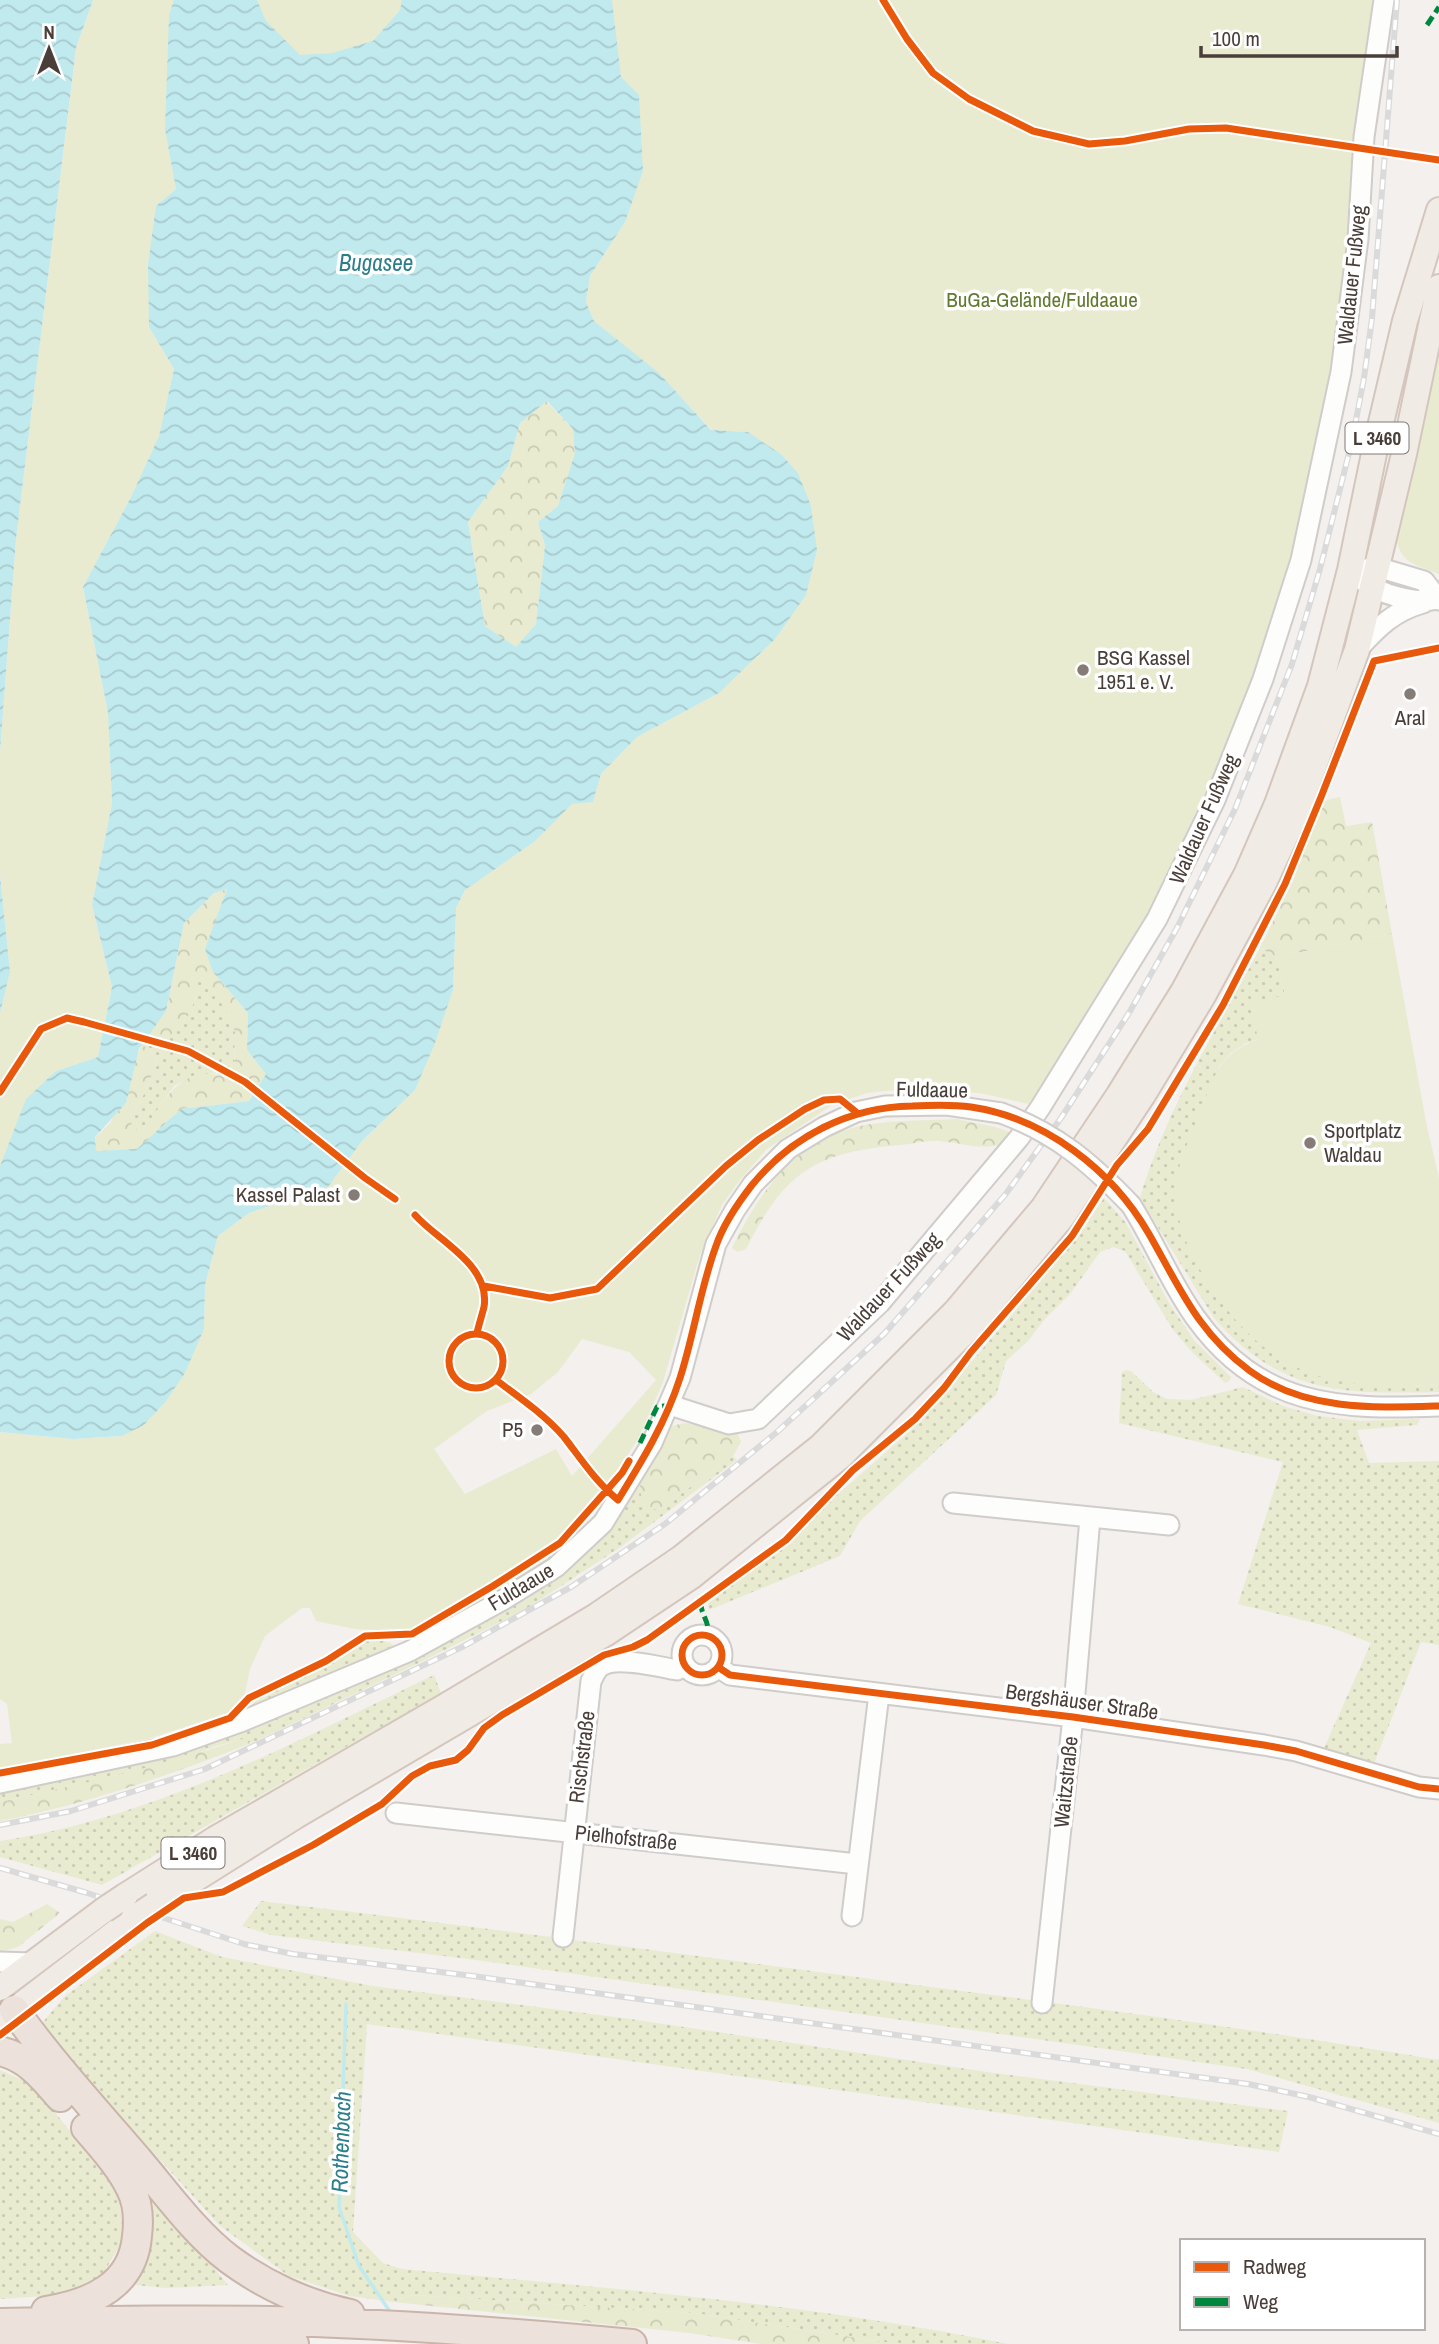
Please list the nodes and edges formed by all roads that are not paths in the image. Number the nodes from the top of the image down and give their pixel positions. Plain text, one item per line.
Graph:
1 (1384, 0) edge
2 (1439, 209) edge
3 (1439, 287) edge
4 (1350, 570) junction
5 (1375, 577) junction
6 (1433, 601) edge
7 (1357, 650) junction
8 (670, 1405) junction
9 (1439, 1406) edge
10 (953, 1503) dead end
11 (1090, 1518) junction
12 (1169, 1525) dead end
13 (684, 1664) junction
14 (718, 1667) junction
15 (880, 1694) junction
16 (1073, 1717) junction
17 (0, 1783) edge
18 (1439, 1789) edge
19 (396, 1813) dead end
20 (574, 1832) junction
21 (857, 1864) junction
22 (129, 1908) junction
23 (852, 1916) dead end
24 (563, 1937) dead end
25 (0, 1962) edge
26 (33, 1963) junction
27 (2, 1998) edge
28 (1042, 2003) dead end
29 (0, 2051) edge
30 (0, 2317) edge
31 (0, 2323) edge
32 (401, 2325) junction
33 (2, 2344) edge
34 (294, 2344) edge
35 (632, 2344) edge

1 - 8 street, Waldauer Fußweg
2 - 4 main road, L 3460
3 - 5 main road, L 3460
4 - 5 street
4 - 22 main road, L 3460
5 - 6 street
5 - 7 main road, L 3460
6 - 7 street
7 - 22 main road, L 3460, bridge
8 - 9 street, Fuldaaue, bridge
8 - 17 street, Fuldaaue
10 - 11 street
11 - 12 street
11 - 16 street, Waitzstraße
13 - 14 street, Bergshäuser Straße
13 - 14 street
13 - 20 street, Rischstraße
14 - 15 street, Bergshäuser Straße
15 - 16 street, Bergshäuser Straße
15 - 21 street
16 - 18 street, Bergshäuser Straße
16 - 28 street, Waitzstraße
19 - 20 street, Pielhofstraße
20 - 21 street, Pielhofstraße
20 - 24 street, Rischstraße
21 - 23 street
22 - 26 main road, L 3460, bridge
22 - 27 main road, L 3460
25 - 26 street
26 - 27 main road, L 3460
27 - 32 highway
29 - 30 highway
31 - 32 highway
32 - 35 highway
33 - 34 highway

